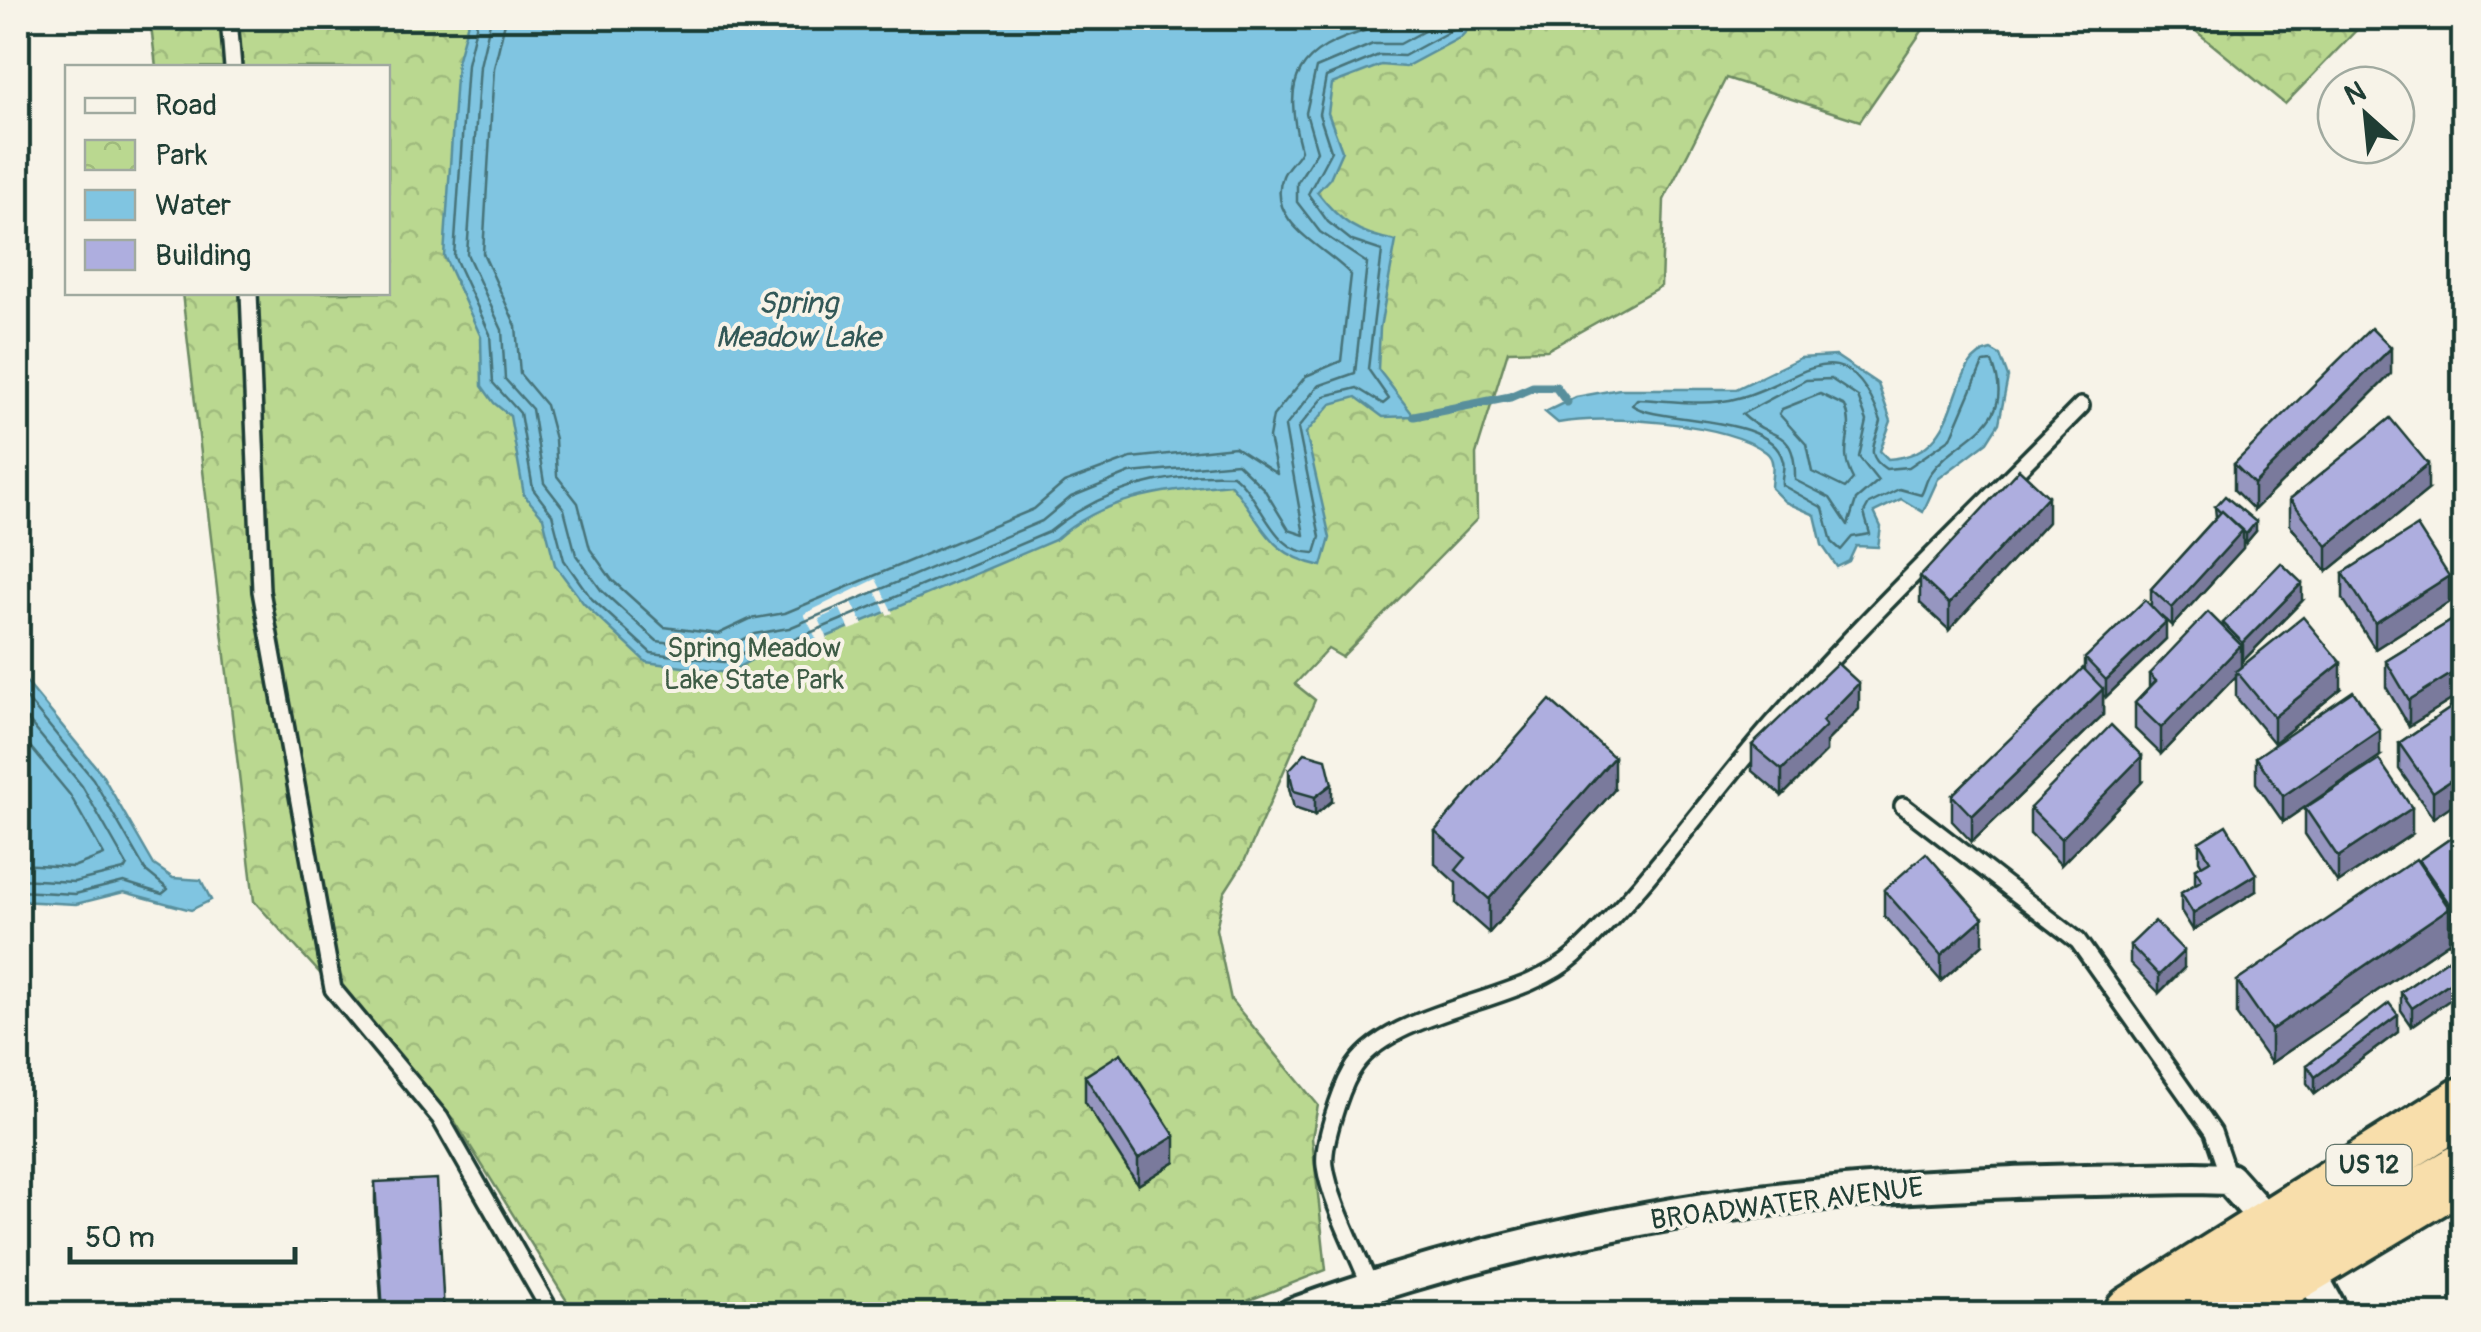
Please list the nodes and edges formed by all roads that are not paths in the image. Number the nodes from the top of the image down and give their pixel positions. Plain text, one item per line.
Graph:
1 (229, 18) edge
2 (233, 65) edge
3 (249, 295) edge
4 (2081, 406) dead end
5 (1902, 806) dead end
6 (2464, 1105) edge
7 (2464, 1171) edge
8 (2228, 1179) junction
9 (2290, 1245) junction
10 (1370, 1286) junction
11 (552, 1314) edge
12 (1293, 1314) edge
13 (2132, 1314) edge
14 (2225, 1314) edge
15 (2333, 1314) edge

1 - 2 lane
3 - 11 lane
4 - 10 lane
5 - 8 lane
6 - 9 highway, US 12
7 - 9 highway, US 12
8 - 9 street
8 - 10 street, BROADWATER AVENUE
9 - 13 highway, US 12
9 - 14 highway, US 12
9 - 15 street
10 - 12 street, BROADWATER AVENUE

